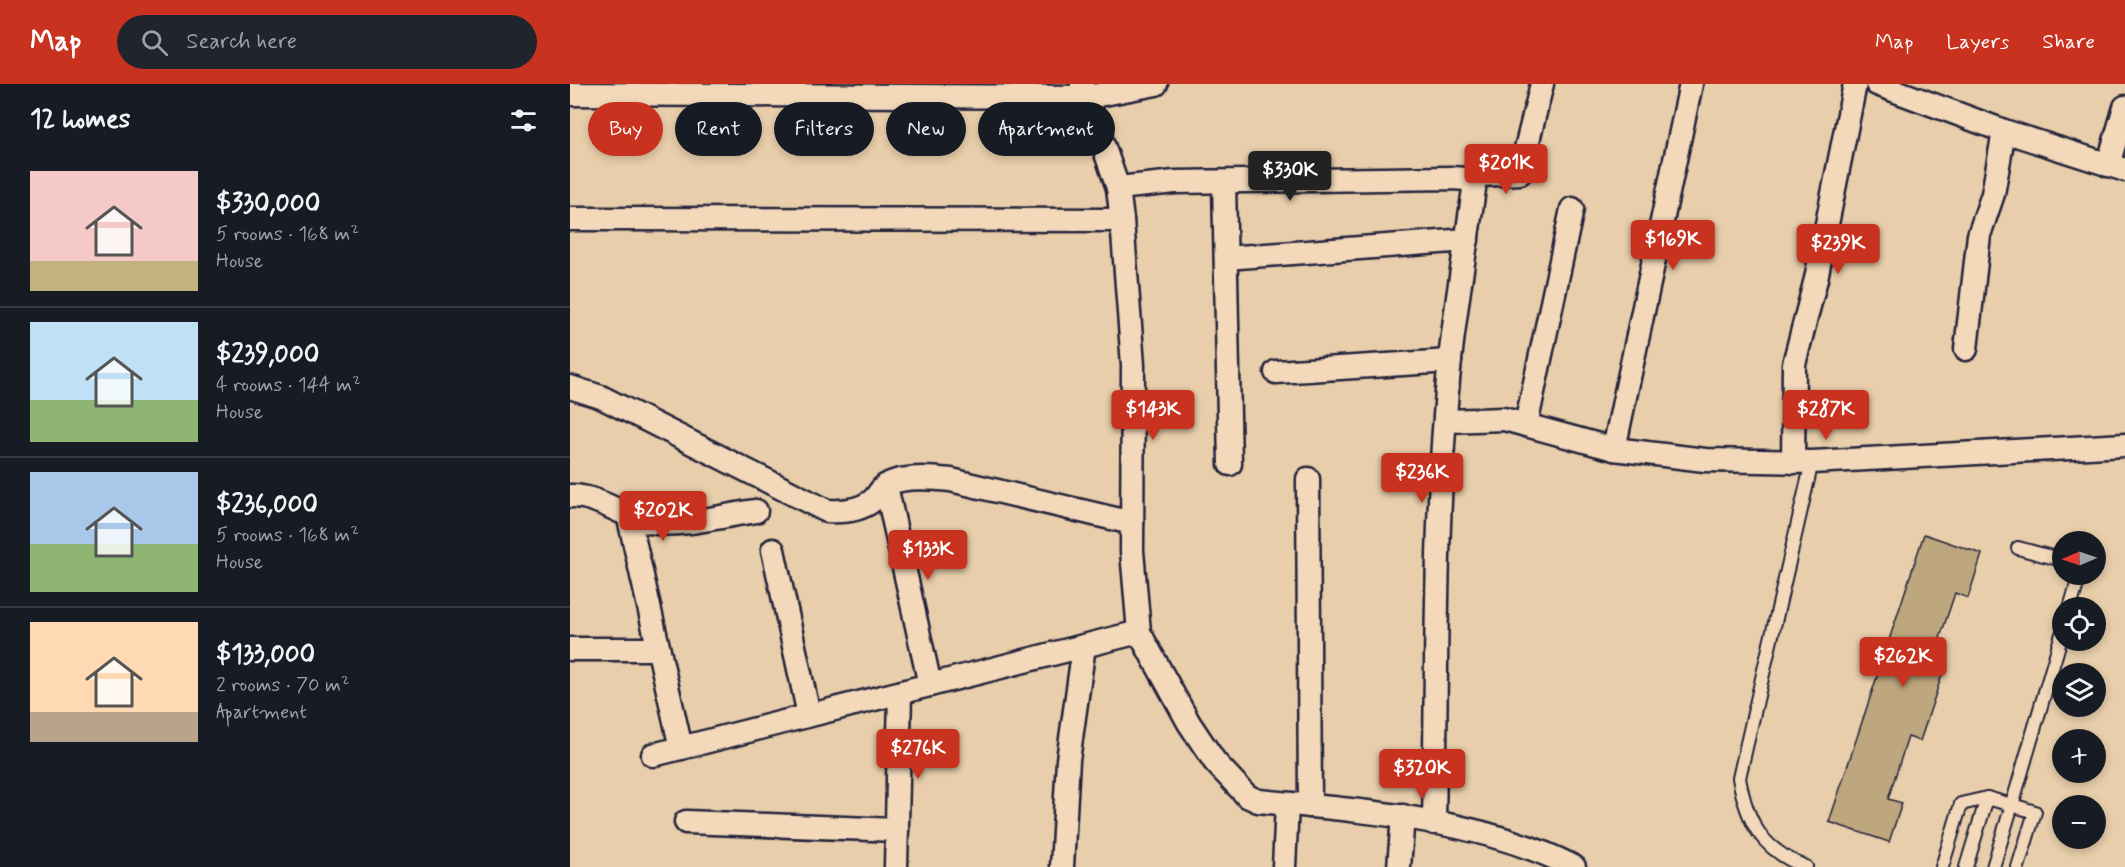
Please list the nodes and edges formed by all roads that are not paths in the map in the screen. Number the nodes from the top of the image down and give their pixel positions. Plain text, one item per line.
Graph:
1 (1156, 84) edge
2 (1542, 84) edge
3 (1691, 84) edge
4 (1855, 84) edge
5 (1881, 85) edge
6 (1085, 90) edge
7 (570, 94) edge
8 (2125, 107) edge
9 (2004, 131) junction
10 (2116, 167) edge
11 (1224, 182) junction
12 (1473, 182) junction
13 (1118, 188) junction
14 (1572, 209) dead end
15 (570, 219) edge
16 (1122, 220) junction
17 (1467, 240) junction
18 (1226, 258) junction
19 (1966, 349) dead end
20 (1450, 361) junction
21 (1276, 372) dead end
22 (570, 387) edge
23 (1446, 421) junction
24 (1526, 424) junction
25 (2125, 445) edge
26 (1614, 449) junction
27 (1802, 462) junction
28 (1230, 464) dead end
29 (1308, 480) dead end
30 (886, 486) junction
31 (570, 496) edge
32 (756, 511) dead end
33 (628, 514) junction
34 (1132, 523) junction
35 (2018, 548) dead end
36 (773, 550) dead end
37 (2052, 557) edge
38 (1139, 632) junction
39 (1084, 646) junction
40 (570, 649) edge
41 (658, 649) junction
42 (2057, 651) edge
43 (930, 685) junction
44 (900, 693) junction
45 (809, 715) junction
46 (681, 748) junction
47 (653, 755) dead end
48 (1987, 798) junction
49 (1298, 805) junction
50 (2012, 805) junction
51 (1403, 816) junction
52 (686, 822) dead end
53 (1434, 823) junction
54 (897, 830) junction
55 (896, 867) edge
56 (1062, 867) edge
57 (1284, 867) edge
58 (1399, 867) edge
59 (1574, 867) edge
60 (1806, 867) edge
61 (1942, 867) edge
62 (1966, 867) edge
63 (1992, 867) edge
64 (2018, 867) edge

1 - 6 street
2 - 12 street
3 - 26 street
4 - 27 street
5 - 9 street
6 - 7 street
6 - 13 street
8 - 10 street
9 - 10 street
9 - 19 street
11 - 12 street
11 - 13 street
11 - 18 street
12 - 17 street
13 - 16 street
14 - 24 street
15 - 16 street
16 - 34 street
17 - 18 street
17 - 20 street
18 - 28 street
20 - 21 street
20 - 23 street
22 - 30 street
23 - 24 street
23 - 53 street
24 - 26 street
25 - 27 street
26 - 27 street
27 - 60 lane
29 - 49 street
30 - 34 street
30 - 43 street
31 - 33 street
32 - 33 street
33 - 41 street
34 - 38 street
35 - 37 lane
36 - 45 street
38 - 39 street
38 - 49 street
39 - 43 street
39 - 56 street
40 - 41 street
41 - 46 street
42 - 50 lane
43 - 44 street
44 - 45 street
44 - 54 street
45 - 46 street
46 - 47 street
48 - 50 lane
48 - 61 lane
48 - 62 lane
49 - 51 street
49 - 57 street
50 - 63 lane
50 - 64 lane
51 - 53 street
51 - 58 street
52 - 54 street
53 - 59 street
54 - 55 street

